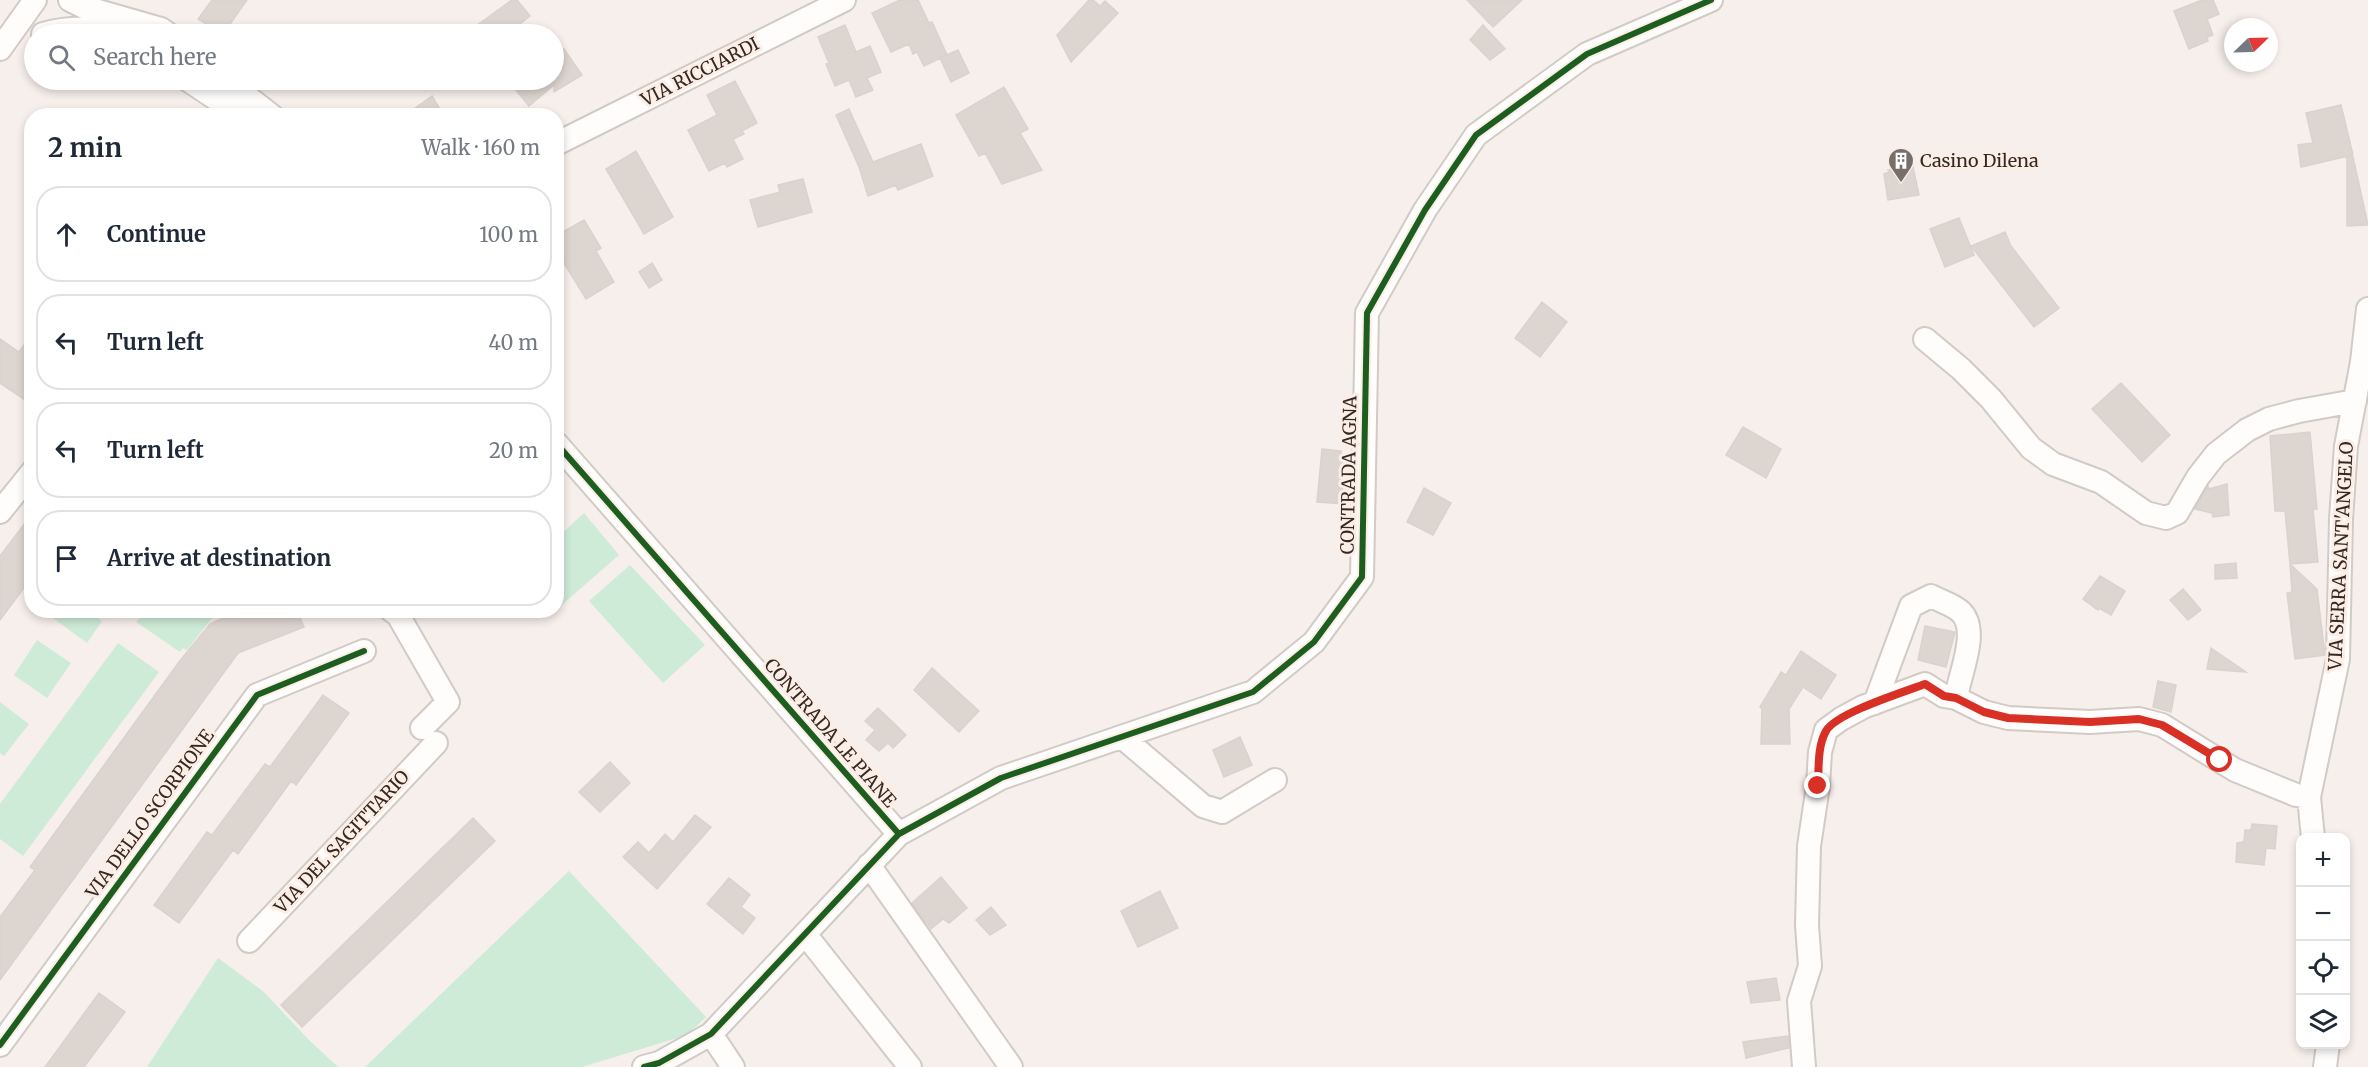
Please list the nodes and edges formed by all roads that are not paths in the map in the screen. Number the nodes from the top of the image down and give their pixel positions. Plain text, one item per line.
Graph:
1 (35, 0) edge
2 (70, 0) edge
3 (844, 0) edge
4 (1711, 0) edge
5 (143, 24) edge
6 (24, 41) edge
7 (0, 49) edge
8 (204, 90) edge
9 (239, 90) edge
10 (230, 108) edge
11 (262, 108) edge
12 (564, 140) edge
13 (2368, 309) edge
14 (1925, 339) dead end
15 (2355, 401) junction
16 (564, 452) edge
17 (24, 482) edge
18 (0, 512) edge
19 (400, 618) edge
20 (364, 651) dead end
21 (1956, 698) junction
22 (1875, 703) junction
23 (1122, 736) junction
24 (1275, 780) dead end
25 (2309, 797) junction
26 (2313, 833) edge
27 (898, 834) junction
28 (869, 865) junction
29 (805, 934) junction
30 (249, 940) dead end
31 (711, 1034) junction
32 (0, 1045) edge
33 (2327, 1049) edge
34 (644, 1067) edge
35 (733, 1067) edge
36 (910, 1067) edge
37 (1011, 1067) edge
38 (1804, 1067) edge
39 (2325, 1067) edge

1 - 7 street
2 - 5 street
3 - 12 street, VIA RICCIARDI
4 - 23 street, CONTRADA AGNA
6 - 7 street
8 - 10 street
9 - 11 street
13 - 15 street, VIA SERRA SANT'ANGELO
14 - 15 street
15 - 25 street, VIA SERRA SANT'ANGELO
16 - 27 street, CONTRADA LE PIANE
17 - 18 street
19 - 30 street, VIA DEL SAGITTARIO
20 - 32 street, VIA DELLO SCORPIONE
21 - 22 street
21 - 22 street
21 - 25 street
22 - 38 street
23 - 24 street
23 - 27 street, CONTRADA AGNA
25 - 26 street, VIA SERRA SANT'ANGELO
27 - 28 street, CONTRADA LE PIANE
28 - 29 street, CONTRADA LE PIANE
28 - 37 street
29 - 31 street, CONTRADA LE PIANE
29 - 36 street
31 - 34 street, CONTRADA LE PIANE
31 - 35 street
33 - 39 street

